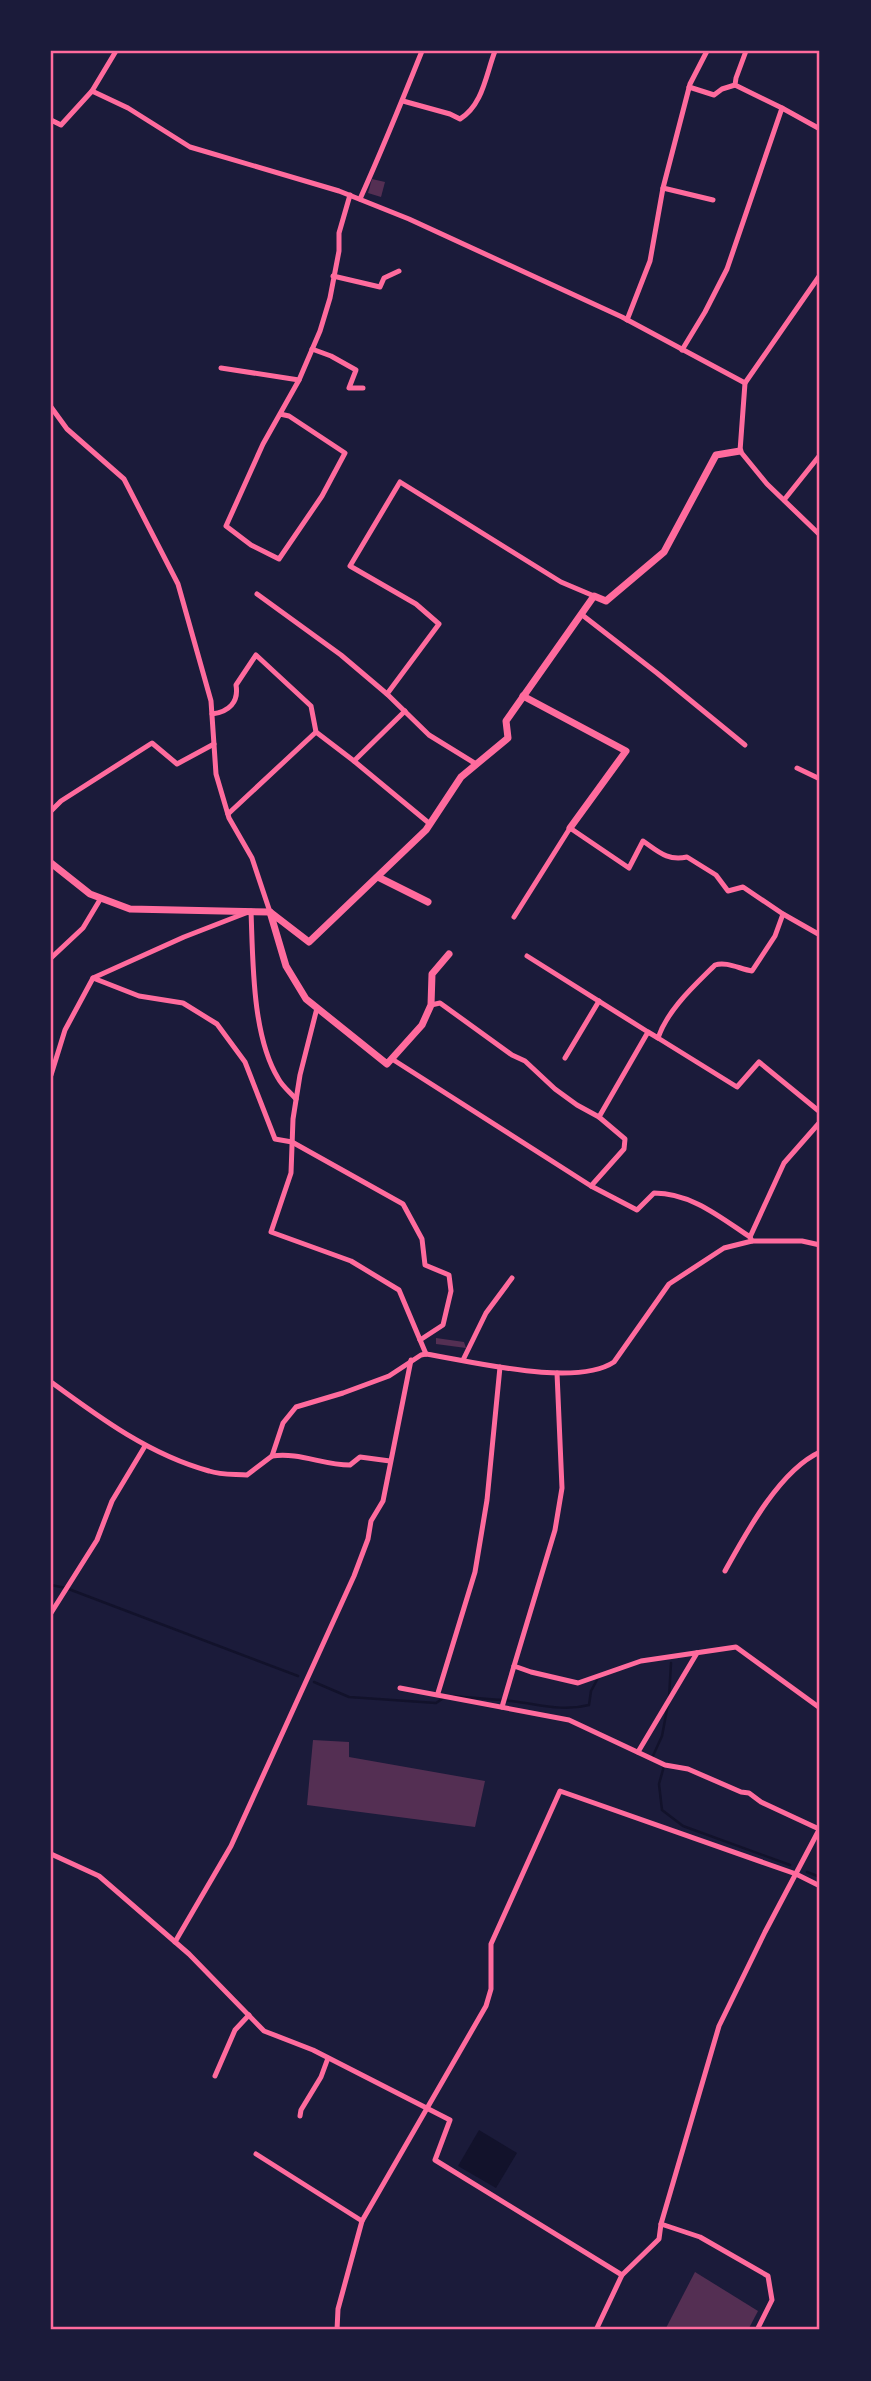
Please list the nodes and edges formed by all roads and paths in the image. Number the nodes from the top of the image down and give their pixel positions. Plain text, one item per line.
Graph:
1 (116, 51) edge
2 (422, 51) edge
3 (495, 51) edge
4 (707, 51) edge
5 (746, 51) edge
6 (736, 85) junction
7 (689, 87) junction
8 (92, 91) junction
9 (403, 101) junction
10 (782, 108) junction
11 (51, 120) edge
12 (820, 129) edge
13 (663, 188) junction
14 (350, 195) junction
15 (360, 199) junction
16 (713, 200) dead end
17 (399, 271) dead end
18 (820, 275) edge
19 (333, 276) junction
20 (627, 320) junction
21 (312, 349) junction
22 (682, 350) junction
23 (221, 369) dead end
24 (299, 380) junction
25 (745, 383) junction
26 (363, 388) dead end
27 (51, 407) edge
28 (280, 414) junction
29 (740, 451) junction
30 (820, 455) edge
31 (784, 500) junction
32 (820, 535) edge
33 (257, 594) dead end
34 (594, 596) junction
35 (581, 614) junction
36 (387, 694) junction
37 (523, 696) junction
38 (405, 711) junction
39 (212, 714) junction
40 (316, 732) junction
41 (214, 744) junction
42 (745, 745) dead end
43 (354, 761) junction
44 (476, 765) junction
45 (797, 768) dead end
46 (820, 779) edge
47 (51, 811) edge
48 (228, 814) junction
49 (430, 824) junction
50 (570, 828) junction
51 (51, 863) edge
52 (378, 877) junction
53 (101, 898) junction
54 (428, 902) dead end
55 (251, 911) junction
56 (271, 912) junction
57 (783, 914) junction
58 (514, 917) dead end
59 (820, 936) edge
60 (449, 954) dead end
61 (527, 956) dead end
62 (51, 958) edge
63 (93, 978) junction
64 (599, 1002) junction
65 (431, 1005) junction
66 (317, 1008) junction
67 (648, 1032) junction
68 (658, 1038) junction
69 (565, 1058) dead end
70 (392, 1059) junction
71 (51, 1075) edge
72 (296, 1099) junction
73 (820, 1112) edge
74 (599, 1116) junction
75 (820, 1122) edge
76 (292, 1142) junction
77 (592, 1186) junction
78 (751, 1239) junction
79 (820, 1245) edge
80 (512, 1278) dead end
81 (420, 1340) junction
82 (426, 1354) junction
83 (411, 1360) junction
84 (464, 1360) junction
85 (500, 1367) junction
86 (557, 1373) junction
87 (51, 1382) edge
88 (145, 1446) junction
89 (820, 1452) edge
90 (272, 1456) junction
91 (390, 1461) junction
92 (725, 1571) dead end
93 (51, 1613) edge
94 (696, 1653) junction
95 (514, 1665) junction
96 (400, 1688) dead end
97 (438, 1693) junction
98 (502, 1707) junction
99 (820, 1708) edge
100 (638, 1752) junction
101 (820, 1829) edge
102 (51, 1854) edge
103 (796, 1874) junction
104 (820, 1886) edge
105 (175, 1942) junction
106 (248, 2015) junction
107 (328, 2058) junction
108 (215, 2076) dead end
109 (426, 2109) junction
110 (300, 2116) dead end
111 (256, 2154) dead end
112 (362, 2221) junction
113 (662, 2224) junction
114 (622, 2275) junction
115 (337, 2330) edge
116 (596, 2330) edge
117 (757, 2330) edge

1 - 8 street
2 - 9 street
3 - 9 street
4 - 7 street
5 - 6 street
6 - 7 street
6 - 10 street
7 - 13 street
8 - 11 street
8 - 14 street
9 - 15 street
10 - 12 street
10 - 22 street
13 - 16 street
13 - 20 street
14 - 15 street
14 - 19 street
15 - 20 street
17 - 19 street
18 - 25 street
19 - 21 street
20 - 22 street
21 - 24 street
21 - 26 street
22 - 25 street
23 - 24 street
24 - 28 street
25 - 29 street
27 - 39 street
28 - 28 street
29 - 31 street
29 - 34 street
30 - 31 street
31 - 32 street
33 - 36 street
34 - 35 street
34 - 36 street
35 - 37 street
35 - 42 street
36 - 38 street
37 - 44 street
37 - 50 street
38 - 43 street
38 - 44 street
39 - 40 street
39 - 41 street
40 - 43 street
40 - 48 street
41 - 47 street
41 - 48 street
43 - 49 street
44 - 49 street
45 - 46 street
48 - 56 street
49 - 52 street
50 - 57 street
50 - 58 street
51 - 53 street
52 - 54 street
52 - 56 street
53 - 55 street
53 - 62 street
55 - 56 street
55 - 63 street
55 - 72 street
56 - 66 street
57 - 59 street
57 - 68 street
60 - 65 street
61 - 64 street
63 - 71 street
63 - 76 street
64 - 67 street
64 - 69 street
65 - 70 street
65 - 74 street
66 - 70 street
66 - 72 street
67 - 68 street
67 - 74 street
68 - 73 street
70 - 77 street
72 - 76 street
74 - 77 street
75 - 78 street
76 - 81 street
76 - 81 street
77 - 78 street
78 - 79 street
78 - 86 street
80 - 84 street
81 - 82 street
82 - 83 street
82 - 84 street
83 - 90 street
83 - 91 street
84 - 85 street
85 - 86 street
85 - 97 street
86 - 95 street
87 - 88 street
88 - 90 street
88 - 93 street
89 - 92 street
90 - 91 street
91 - 105 street
94 - 95 street
94 - 99 street
94 - 100 street
95 - 98 street
96 - 97 street
97 - 98 street
98 - 100 street
100 - 101 street
101 - 103 street
102 - 105 street
103 - 104 street
103 - 109 street
103 - 113 street
105 - 106 street
106 - 107 street
106 - 108 street
107 - 109 street
107 - 110 street
109 - 112 street
109 - 114 street
111 - 112 street
112 - 115 street
113 - 114 street
113 - 117 street
114 - 116 street

